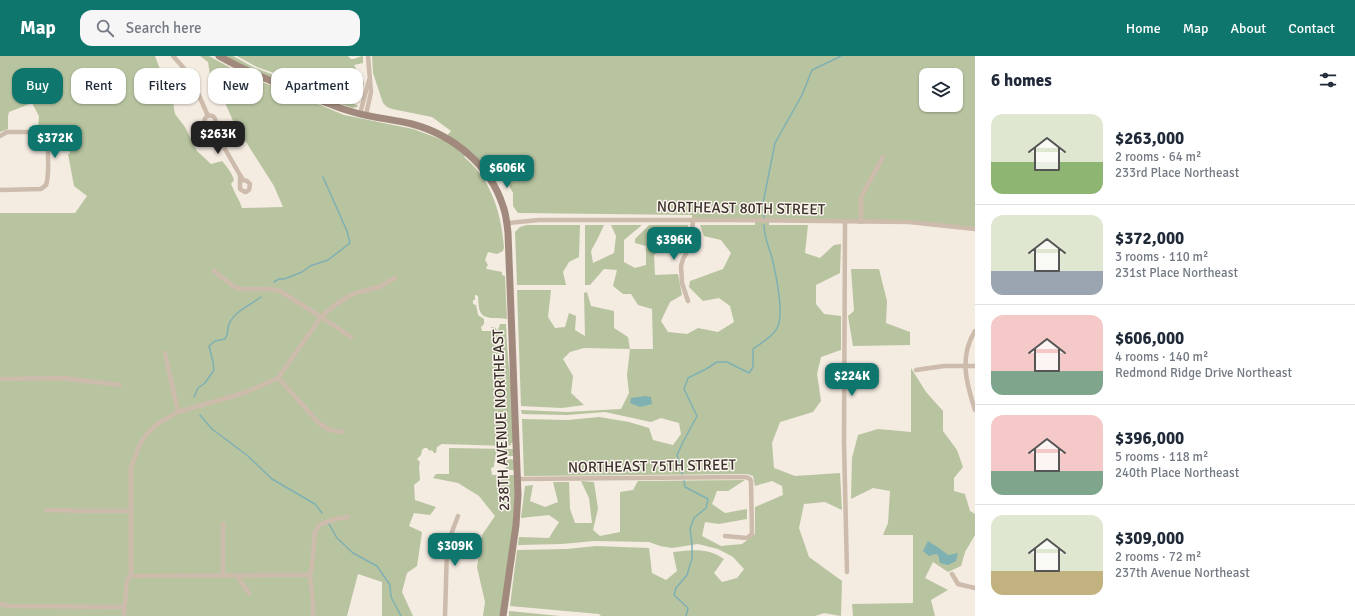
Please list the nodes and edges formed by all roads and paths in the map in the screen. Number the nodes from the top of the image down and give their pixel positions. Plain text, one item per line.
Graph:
1 (173, 56) edge
2 (219, 56) edge
3 (368, 56) edge
4 (363, 115) junction
5 (0, 136) edge
6 (883, 157) dead end
7 (240, 175) dead end
8 (0, 190) edge
9 (693, 220) junction
10 (845, 222) junction
11 (861, 222) junction
12 (507, 223) junction
13 (975, 229) edge
14 (214, 271) dead end
15 (395, 278) dead end
16 (688, 301) dead end
17 (321, 317) junction
18 (975, 331) edge
19 (351, 337) dead end
20 (165, 353) dead end
21 (964, 365) junction
22 (975, 366) edge
23 (916, 370) dead end
24 (278, 378) junction
25 (0, 379) edge
26 (120, 385) dead end
27 (975, 410) edge
28 (178, 412) junction
29 (343, 432) dead end
30 (517, 479) junction
31 (46, 510) dead end
32 (131, 511) junction
33 (458, 516) dead end
34 (348, 518) dead end
35 (222, 524) dead end
36 (726, 536) dead end
37 (847, 572) dead end
38 (952, 574) dead end
39 (223, 575) junction
40 (310, 575) junction
41 (131, 576) junction
42 (238, 576) junction
43 (975, 588) edge
44 (249, 593) dead end
45 (0, 604) edge
46 (124, 607) junction
47 (124, 616) edge
48 (313, 616) edge
49 (445, 616) edge
50 (503, 616) edge

1 - 7 street
2 - 4 street, 238TH AVENUE NORTHEAST
3 - 4 street
4 - 12 street, 238TH AVENUE NORTHEAST
5 - 8 street
6 - 11 street
9 - 10 street, NORTHEAST 80TH STREET
9 - 12 street, NORTHEAST 80TH STREET
9 - 16 street
10 - 11 street, NORTHEAST 80TH STREET
10 - 37 street
11 - 13 street, NORTHEAST 80TH STREET
12 - 30 street, 238TH AVENUE NORTHEAST
14 - 17 street
15 - 17 street
17 - 19 street
17 - 24 street
18 - 21 street
20 - 28 street
21 - 22 street
21 - 23 street
21 - 27 street
24 - 28 street
24 - 29 street
25 - 26 street
28 - 32 street
30 - 36 street, NORTHEAST 75TH STREET
30 - 50 street, 238TH AVENUE NORTHEAST
31 - 32 street
32 - 41 street
33 - 49 street
34 - 40 street
35 - 39 street
38 - 43 street
39 - 41 street
39 - 42 street
40 - 42 street
40 - 48 street
41 - 46 street
42 - 44 street
45 - 46 street
46 - 47 street

